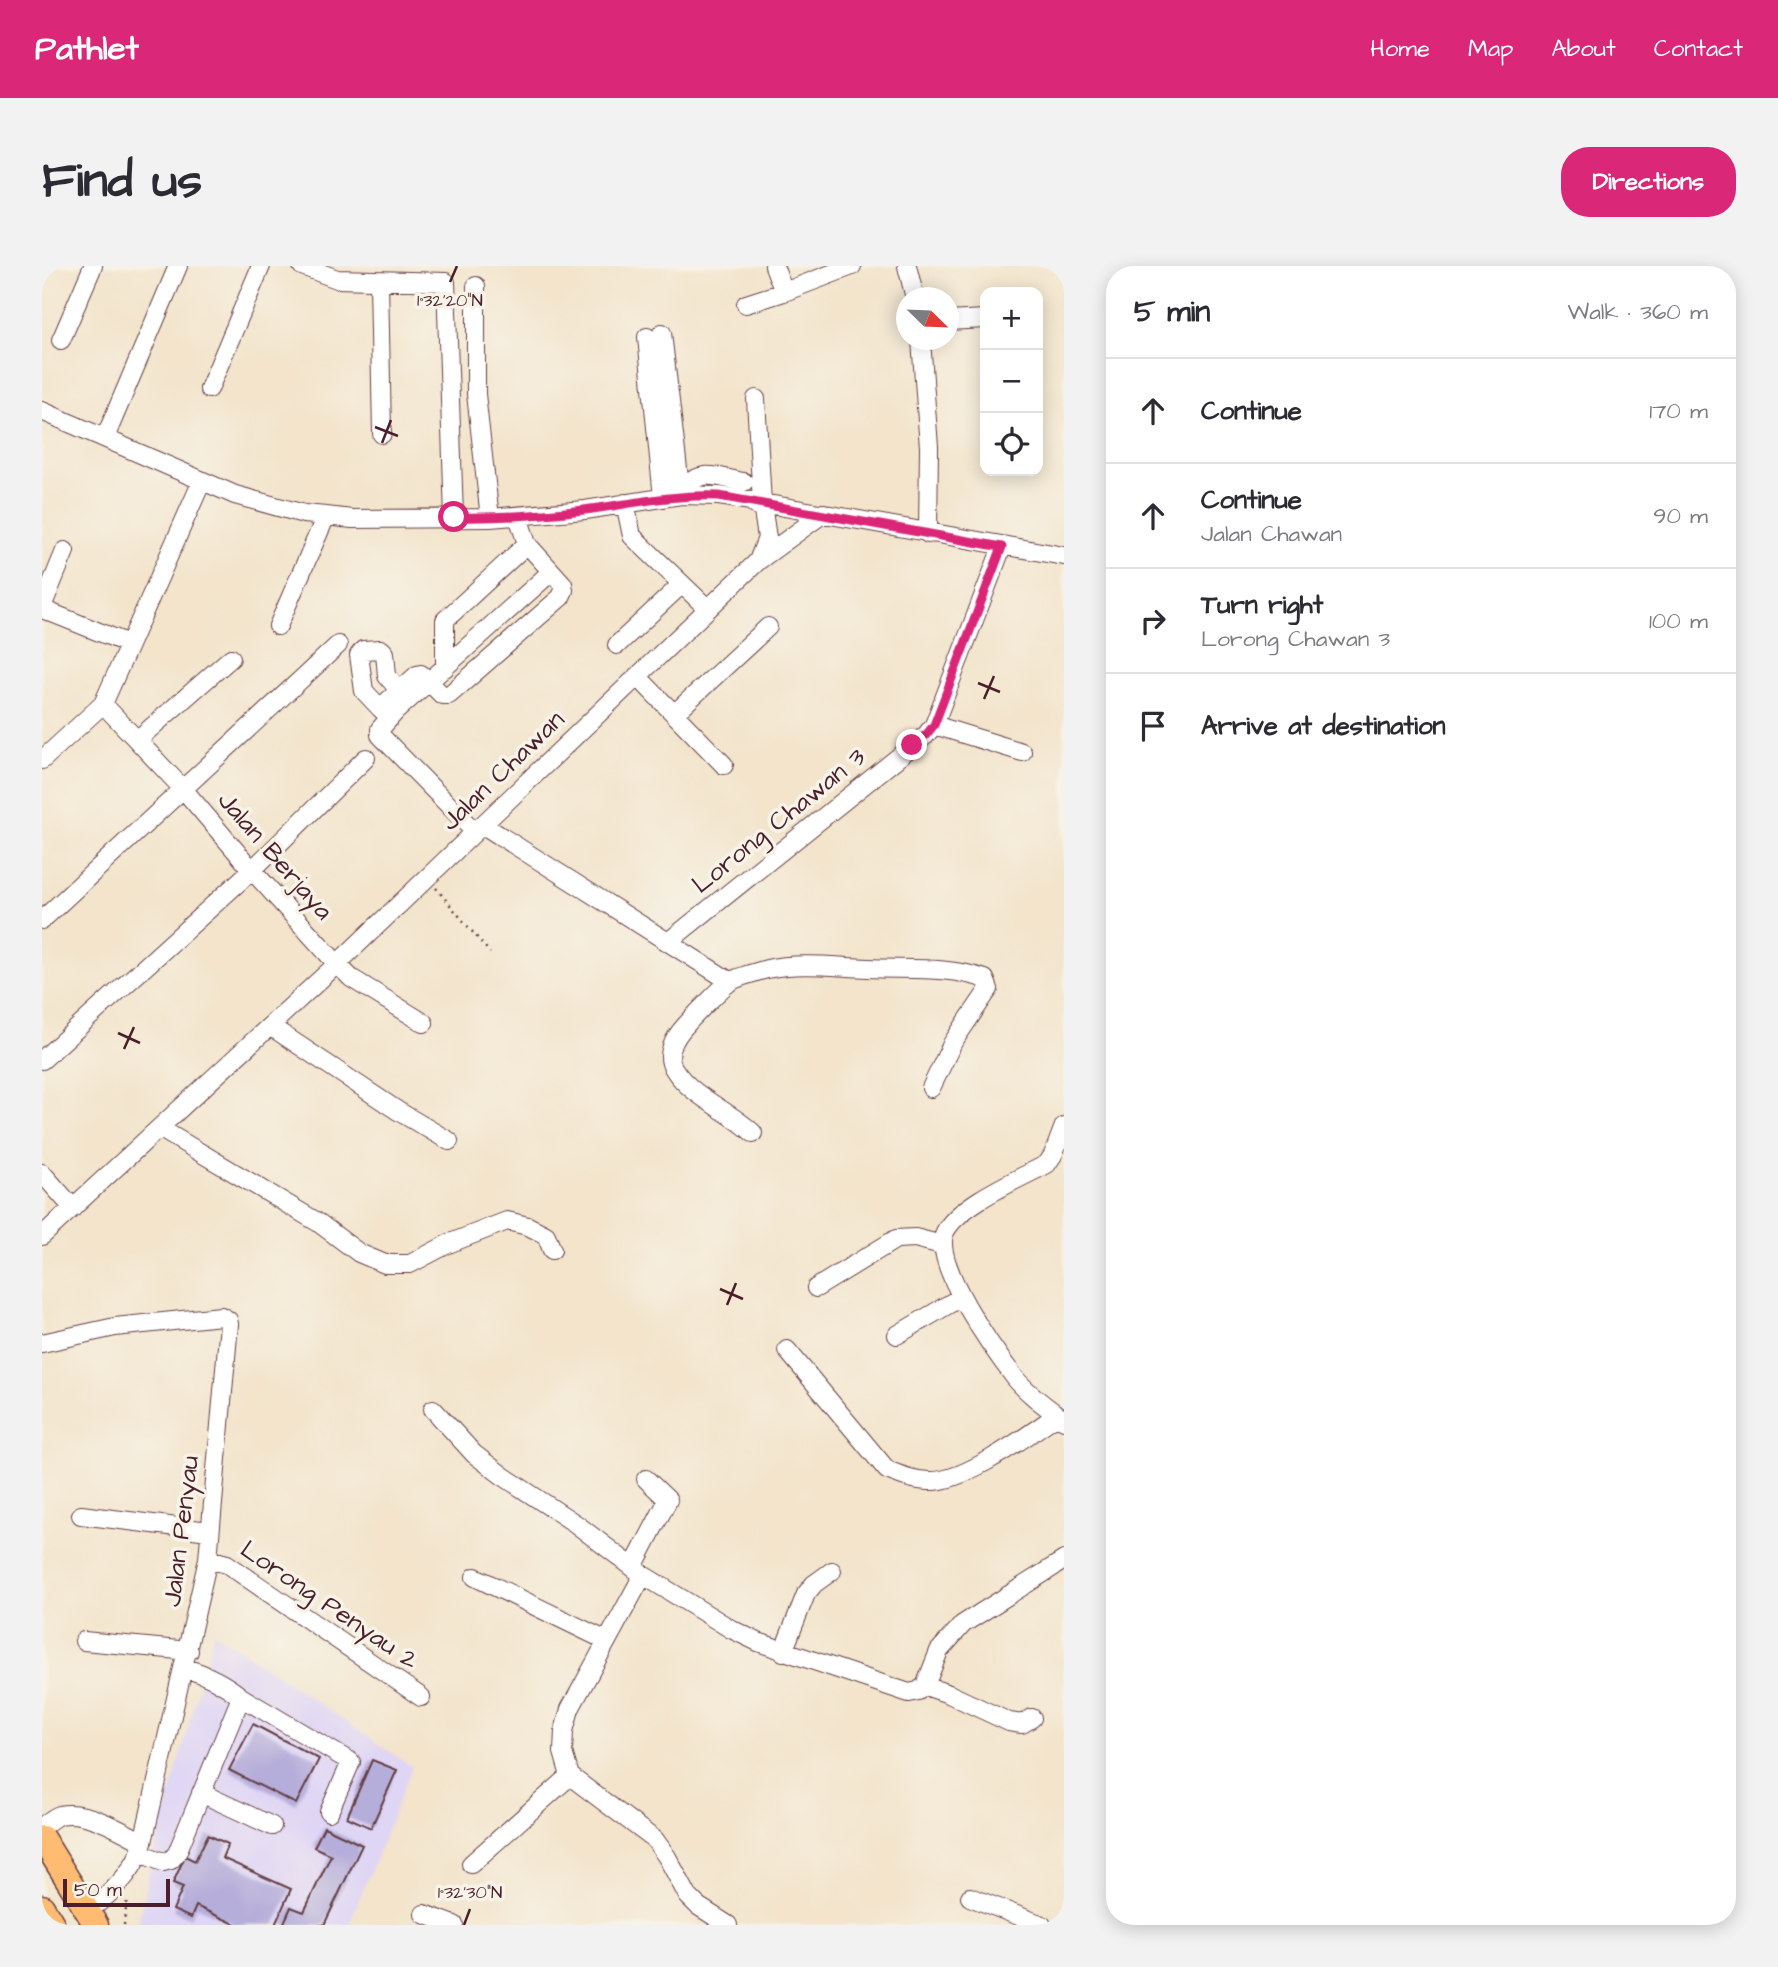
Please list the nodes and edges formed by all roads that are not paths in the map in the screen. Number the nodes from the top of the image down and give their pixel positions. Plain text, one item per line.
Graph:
1 (93, 266) edge
2 (178, 266) edge
3 (261, 266) edge
4 (302, 266) edge
5 (774, 266) edge
6 (852, 266) edge
7 (907, 266) edge
8 (340, 273) edge
9 (445, 274) edge
10 (379, 281) junction
11 (476, 286) dead end
12 (912, 287) edge
13 (784, 292) junction
14 (746, 304) dead end
15 (980, 319) edge
16 (959, 320) edge
17 (655, 335) dead end
18 (61, 340) dead end
19 (922, 350) edge
20 (209, 389) dead end
21 (756, 399) dead end
22 (42, 411) edge
23 (382, 434) dead end
24 (105, 439) junction
25 (202, 481) junction
26 (744, 482) dead end
27 (675, 494) junction
28 (757, 502) junction
29 (625, 503) junction
30 (824, 513) junction
31 (327, 516) junction
32 (518, 516) junction
33 (454, 517) junction
34 (490, 518) junction
35 (928, 534) junction
36 (527, 544) junction
37 (1002, 547) junction
38 (65, 551) dead end
39 (1064, 556) edge
40 (758, 561) junction
41 (551, 572) junction
42 (682, 584) junction
43 (42, 608) edge
44 (707, 608) junction
45 (278, 626) dead end
46 (768, 627) dead end
47 (129, 644) junction
48 (338, 645) dead end
49 (617, 645) dead end
50 (231, 659) dead end
51 (445, 668) junction
52 (637, 676) junction
53 (430, 682) junction
54 (400, 691) junction
55 (103, 704) junction
56 (385, 713) junction
57 (674, 714) junction
58 (934, 725) junction
59 (137, 740) junction
60 (1022, 752) dead end
61 (366, 758) dead end
62 (42, 760) edge
63 (724, 765) dead end
64 (184, 790) junction
65 (479, 829) junction
66 (252, 870) junction
67 (42, 920) edge
68 (668, 942) junction
69 (337, 964) junction
70 (731, 982) junction
71 (424, 1023) dead end
72 (270, 1026) junction
73 (42, 1060) edge
74 (931, 1088) dead end
75 (1064, 1126) edge
76 (159, 1128) junction
77 (753, 1133) dead end
78 (449, 1142) dead end
79 (42, 1173) edge
80 (73, 1208) junction
81 (42, 1236) edge
82 (944, 1238) junction
83 (552, 1250) dead end
84 (816, 1288) dead end
85 (961, 1297) junction
86 (897, 1335) dead end
87 (42, 1343) edge
88 (787, 1350) dead end
89 (433, 1409) dead end
90 (1060, 1418) edge
91 (646, 1479) dead end
92 (81, 1515) dead end
93 (209, 1531) junction
94 (208, 1559) junction
95 (1064, 1560) edge
96 (638, 1571) junction
97 (832, 1571) dead end
98 (475, 1577) dead end
99 (84, 1641) dead end
100 (607, 1641) junction
101 (783, 1653) junction
102 (186, 1660) junction
103 (925, 1686) junction
104 (241, 1697) junction
105 (421, 1697) dead end
106 (1032, 1718) dead end
107 (570, 1776) junction
108 (201, 1793) junction
109 (328, 1812) dead end
110 (272, 1826) dead end
111 (42, 1827) edge
112 (42, 1838) edge
113 (142, 1847) junction
114 (471, 1864) dead end
115 (970, 1897) dead end
116 (42, 1907) edge
117 (424, 1913) dead end
118 (92, 1918) edge
119 (52, 1925) edge
120 (454, 1925) edge
121 (728, 1925) edge
122 (1042, 1925) edge

1 - 18 street
2 - 24 street
3 - 20 street
4 - 8 street
5 - 13 street
6 - 13 street
7 - 12 street
8 - 10 street
9 - 10 street
9 - 33 street
10 - 23 street
11 - 34 street
13 - 14 street
15 - 16 street
17 - 27 street
19 - 35 street
21 - 28 street
22 - 24 street
24 - 25 street
25 - 31 street
25 - 47 street
26 - 27 street
27 - 28 street
27 - 29 street
28 - 30 street
28 - 40 street
29 - 32 street
29 - 42 street
30 - 35 street
30 - 40 street, Jalan Chawan
31 - 33 street
31 - 45 street
32 - 34 street
32 - 36 street
33 - 34 street
35 - 37 street
36 - 41 street
36 - 51 street
37 - 39 street
37 - 58 street, Lorong Chawan 3
38 - 43 street
40 - 44 street, Jalan Chawan
41 - 51 street
41 - 53 street
42 - 44 street
42 - 49 street
43 - 47 street
44 - 52 street, Jalan Chawan
46 - 57 street
47 - 55 street
48 - 64 street
50 - 59 street
51 - 53 street
52 - 57 street
52 - 65 street, Jalan Chawan
53 - 54 street
53 - 56 street
54 - 56 street
54 - 56 street
55 - 59 street, Jalan Berjaya
55 - 62 street
56 - 65 street
57 - 63 street
58 - 60 street
58 - 68 street, Lorong Chawan 3
59 - 64 street, Jalan Berjaya
61 - 66 street
64 - 66 street, Jalan Berjaya
64 - 67 street
65 - 68 street
65 - 69 street, Jalan Chawan
66 - 69 street, Jalan Berjaya
66 - 73 street
68 - 70 street
69 - 71 street, Jalan Berjaya
69 - 72 street, Jalan Chawan
70 - 74 street
70 - 77 street
72 - 76 street, Jalan Chawan
72 - 78 street
75 - 82 street
76 - 80 street, Jalan Chawan
76 - 83 street
79 - 80 street
80 - 81 street, Jalan Chawan
82 - 84 street
82 - 85 street
85 - 86 street
85 - 90 street
87 - 93 street, Jalan Penyau
88 - 90 street
89 - 96 street
91 - 96 street
92 - 93 street
93 - 94 street, Jalan Penyau
94 - 102 street, Jalan Penyau
94 - 105 street, Lorong Penyau 2
95 - 103 street
96 - 100 street
96 - 101 street
97 - 101 street
98 - 100 street
99 - 102 street
100 - 107 street
101 - 103 street
102 - 104 street
102 - 113 street, Jalan Penyau
103 - 106 street
104 - 108 street
104 - 109 street
107 - 114 street
107 - 121 street
108 - 110 street
108 - 113 street
111 - 113 street
112 - 118 highway
113 - 118 street, Jalan Penyau
115 - 122 street
116 - 119 highway
117 - 120 street

